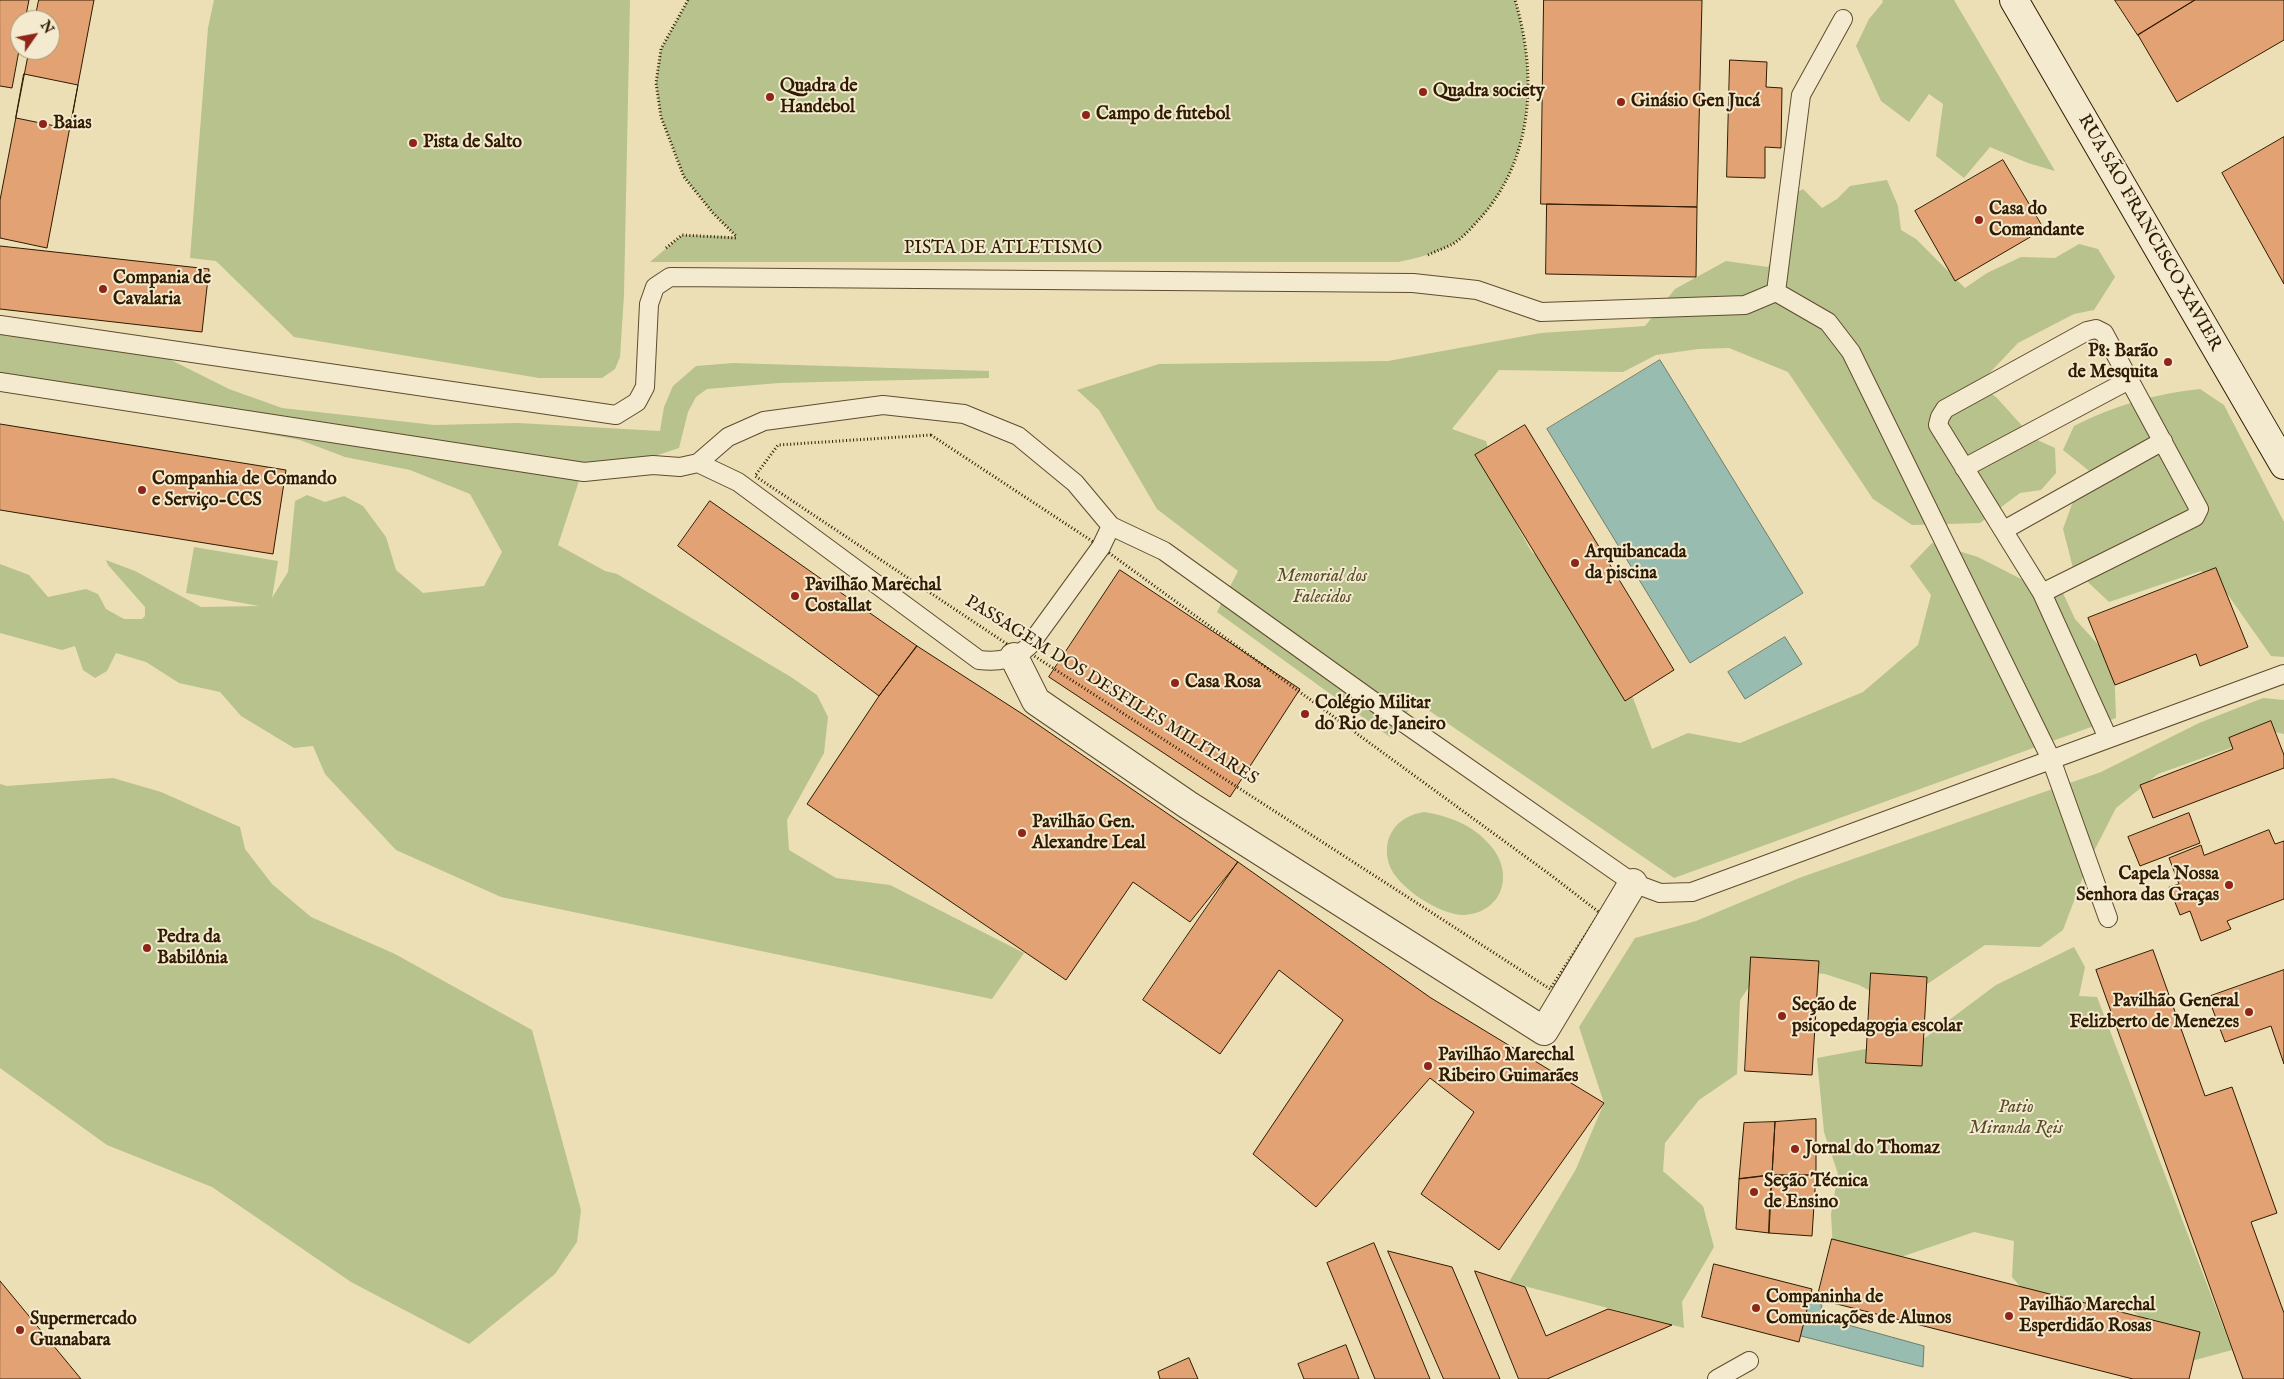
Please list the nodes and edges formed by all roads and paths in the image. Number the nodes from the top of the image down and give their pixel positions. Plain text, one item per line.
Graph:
1 (688, 0) edge
2 (1515, 0) edge
3 (2014, 0) edge
4 (1843, 19) dead end
5 (662, 251) dead end
6 (1424, 257) dead end
7 (1776, 292) junction
8 (0, 325) edge
9 (2129, 380) junction
10 (0, 382) edge
11 (2163, 441) junction
12 (698, 463) junction
13 (2284, 465) edge
14 (1964, 468) junction
15 (1111, 526) junction
16 (2004, 530) junction
17 (1101, 548) junction
18 (2042, 593) junction
19 (1020, 653) junction
20 (2284, 674) edge
21 (2108, 738) junction
22 (2051, 759) junction
23 (1633, 883) junction
24 (2108, 918) dead end
25 (1749, 1362) dead end
26 (1718, 1379) edge

1 - 5 path
2 - 6 path
3 - 13 street, RUA SÃO FRANCISCO XAVIER
4 - 7 lane
7 - 8 lane
7 - 22 lane
9 - 11 lane
9 - 14 lane
9 - 14 lane
10 - 12 lane
11 - 16 lane
11 - 18 lane
12 - 15 lane
12 - 19 lane
14 - 16 lane
15 - 17 lane
15 - 23 lane
16 - 18 lane
17 - 19 lane
17 - 19 path, PASSAGEM DOS DESFILES MILITARES
17 - 19 path, PASSAGEM DOS DESFILES MILITARES
18 - 21 lane
19 - 23 street
20 - 21 lane
21 - 22 lane
22 - 23 lane
22 - 24 lane
25 - 26 lane

